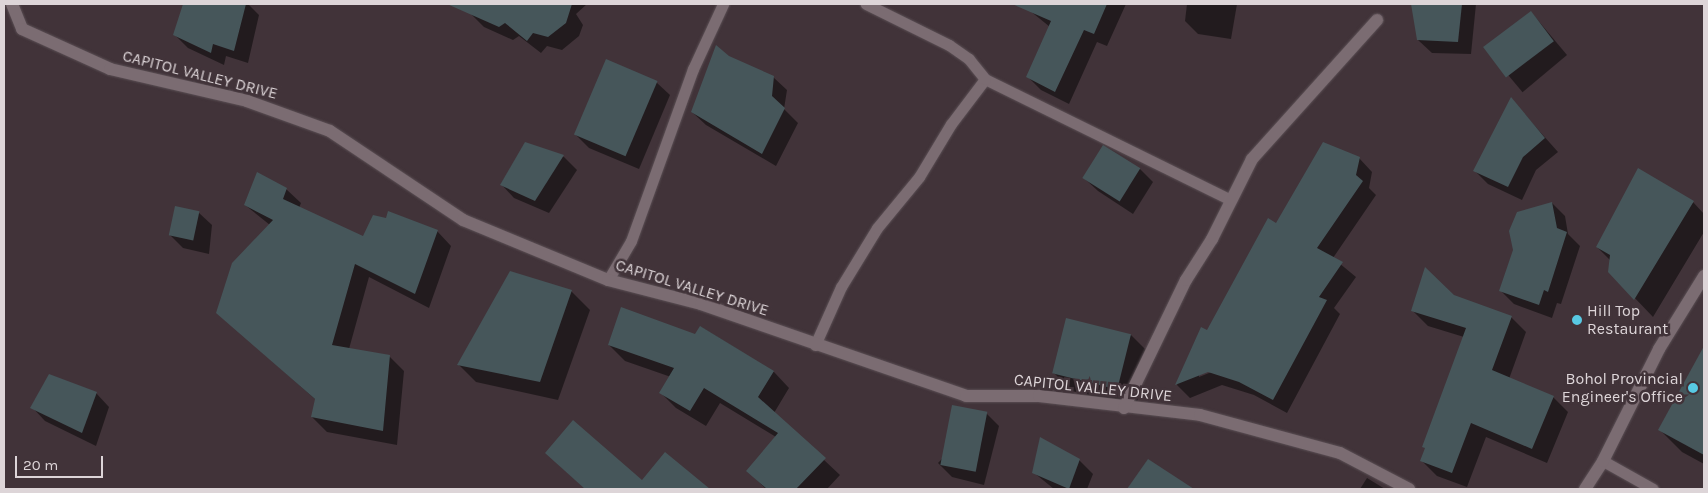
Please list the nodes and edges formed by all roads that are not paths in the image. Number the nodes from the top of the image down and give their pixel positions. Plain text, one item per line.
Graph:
1 (12, 4) edge
2 (723, 4) edge
3 (866, 4) edge
4 (1377, 20) dead end
5 (985, 79) junction
6 (1231, 200) junction
7 (1704, 276) edge
8 (608, 280) junction
9 (815, 344) junction
10 (1124, 408) junction
11 (1603, 461) junction
12 (1409, 489) edge
13 (1585, 489) edge
14 (1653, 489) edge

1 - 8 street, CAPITOL VALLEY DRIVE
2 - 8 lane
3 - 5 lane
4 - 6 street
5 - 6 lane
5 - 9 lane
6 - 10 street
7 - 11 street
8 - 9 street, CAPITOL VALLEY DRIVE
9 - 10 street, CAPITOL VALLEY DRIVE
10 - 12 street, CAPITOL VALLEY DRIVE
11 - 13 street
11 - 14 lane

